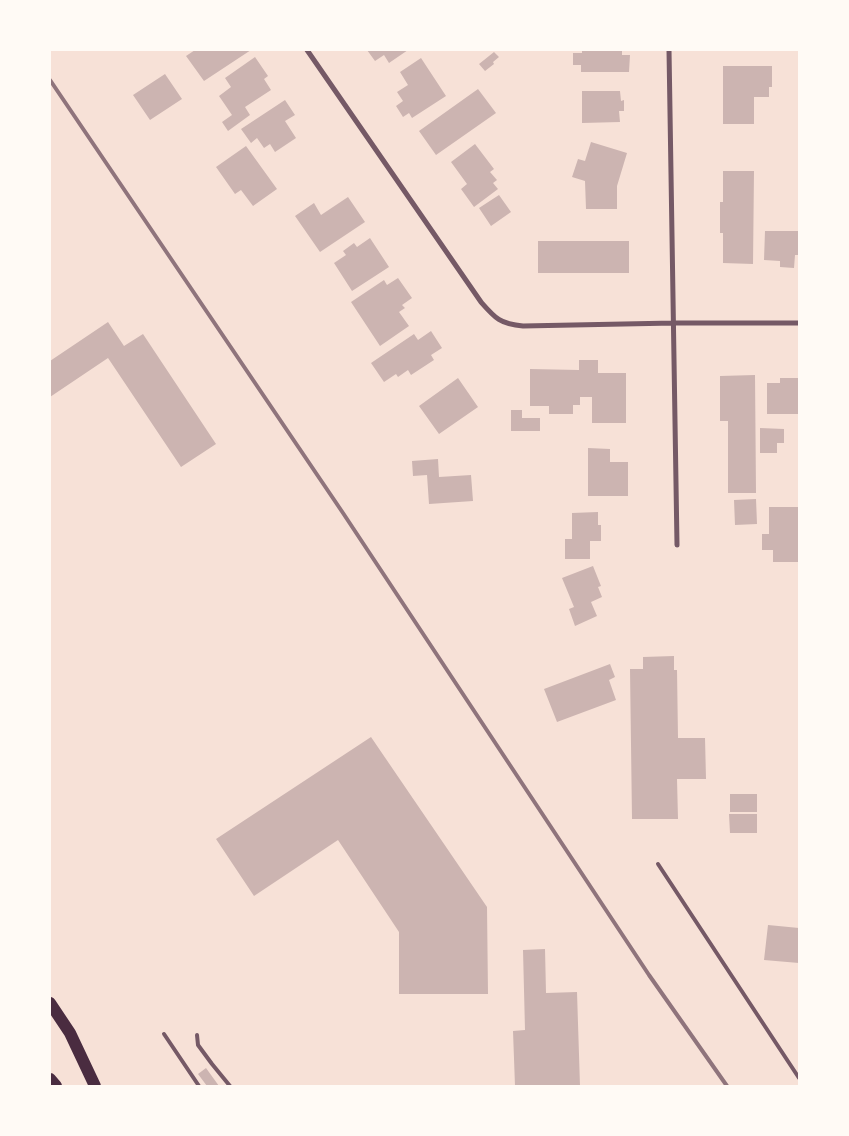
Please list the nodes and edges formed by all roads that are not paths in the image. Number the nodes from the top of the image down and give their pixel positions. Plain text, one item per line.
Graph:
1 (307, 50) edge
2 (669, 50) edge
3 (674, 323) junction
4 (799, 323) edge
5 (677, 545) dead end
6 (658, 864) dead end
7 (50, 1003) edge
8 (164, 1034) dead end
9 (197, 1035) dead end
10 (799, 1078) edge
11 (50, 1079) edge
12 (56, 1086) edge
13 (95, 1086) edge
14 (199, 1086) edge
15 (230, 1086) edge

1 - 3 street
2 - 3 street
3 - 4 street
3 - 5 street
6 - 10 lane
7 - 13 main road
8 - 14 lane
9 - 15 lane
11 - 12 main road

